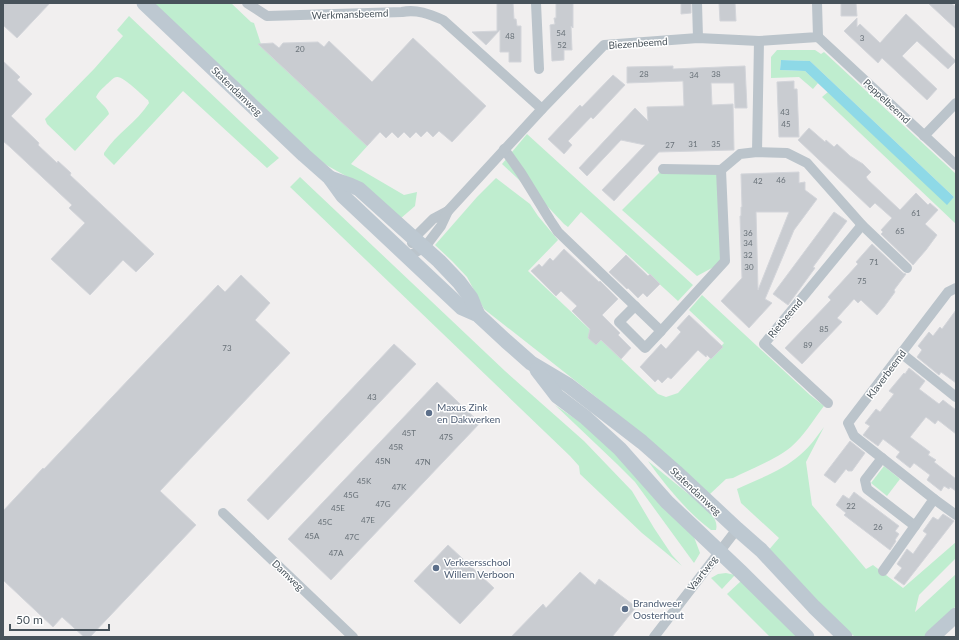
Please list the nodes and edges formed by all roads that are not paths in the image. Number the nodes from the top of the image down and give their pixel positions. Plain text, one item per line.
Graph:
1 (144, 3) edge
2 (247, 3) edge
3 (536, 3) edge
4 (697, 3) edge
5 (817, 3) edge
6 (818, 37) junction
7 (698, 38) junction
8 (759, 41) junction
9 (539, 69) dead end
10 (956, 104) edge
11 (542, 109) junction
12 (924, 136) junction
13 (504, 149) junction
14 (757, 152) junction
15 (956, 165) edge
16 (663, 169) dead end
17 (721, 170) junction
18 (330, 178) junction
19 (448, 211) junction
20 (862, 225) junction
21 (419, 243) junction
22 (407, 257) junction
23 (907, 268) dead end
24 (956, 288) edge
25 (635, 306) junction
26 (478, 315) junction
27 (661, 331) junction
28 (901, 353) junction
29 (531, 363) junction
30 (956, 397) edge
31 (828, 403) dead end
32 (882, 458) junction
33 (934, 499) junction
34 (222, 513) dead end
35 (956, 515) edge
36 (915, 526) junction
37 (736, 529) junction
38 (719, 551) junction
39 (883, 571) dead end
40 (956, 615) edge
41 (353, 637) edge
42 (654, 637) edge
43 (807, 637) edge
44 (845, 637) edge
45 (932, 637) edge

1 - 18 main road, Statendamweg
2 - 11 street, Werkmansbeemd
3 - 9 street
4 - 7 street
5 - 6 street
6 - 8 street, Biezenbeemd
6 - 12 street, Peppelbeemd
7 - 8 street, Biezenbeemd
7 - 11 street, Biezenbeemd
8 - 14 street
10 - 12 street
11 - 13 street, Biezenbeemd
12 - 15 street, Peppelbeemd
13 - 19 street, Biezenbeemd
13 - 25 street
14 - 17 street
14 - 20 street
16 - 17 street
17 - 27 street
18 - 21 main road, Statendamweg
18 - 22 main road, Statendamweg
19 - 21 street, Biezenbeemd
19 - 21 street, Biezenbeemd
20 - 23 street
20 - 31 street, Rietbeemd
21 - 22 street, Biezenbeemd
21 - 26 main road, Statendamweg
22 - 26 main road, Statendamweg
24 - 28 street, Klaverbeemd
25 - 27 street
25 - 27 street
26 - 29 main road, Statendamweg
28 - 30 street
28 - 32 street, Klaverbeemd
29 - 37 main road, Statendamweg
29 - 38 main road, Statendamweg
32 - 33 street, Klaverbeemd
32 - 36 street
33 - 35 street, Klaverbeemd
33 - 36 street
34 - 41 street, Damweg
36 - 39 street
37 - 38 street, Vaartweg
37 - 44 main road, Statendamweg
38 - 42 street, Vaartweg
38 - 43 main road, Statendamweg
40 - 45 main road

